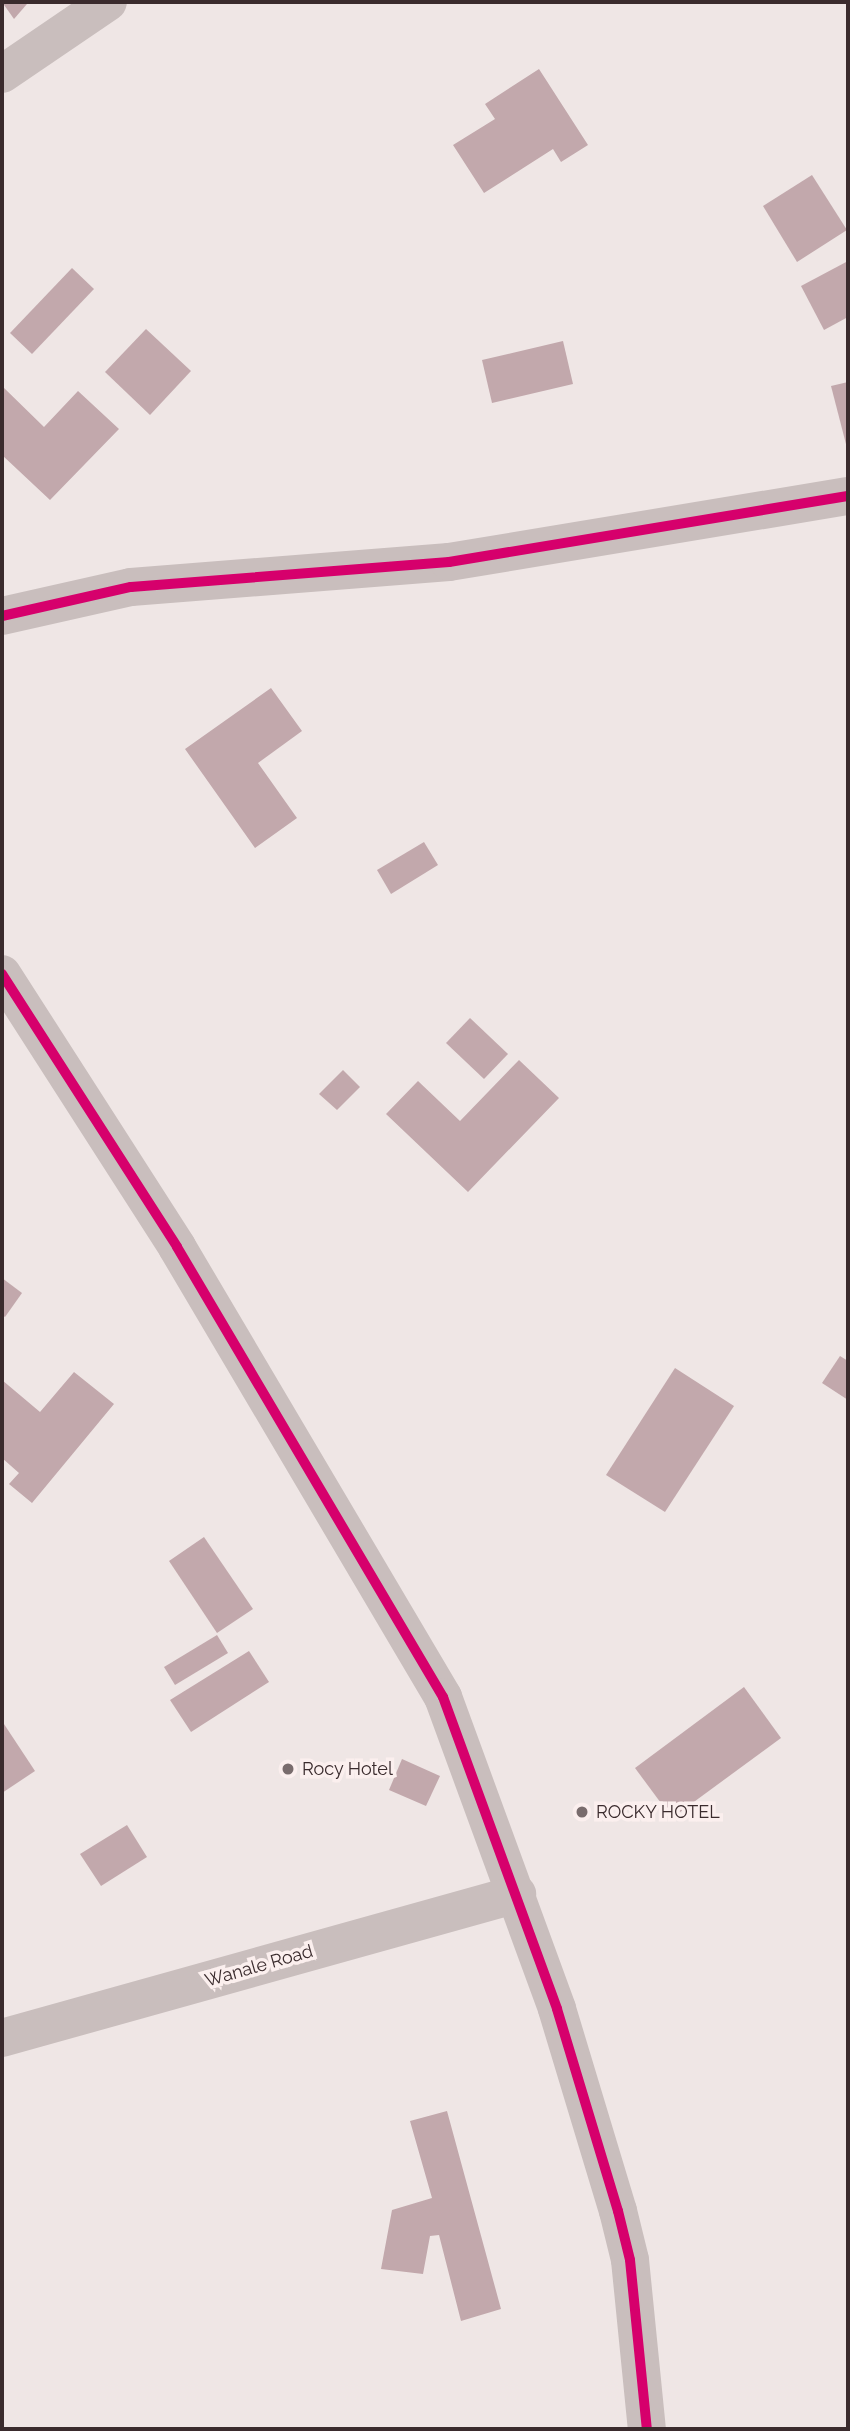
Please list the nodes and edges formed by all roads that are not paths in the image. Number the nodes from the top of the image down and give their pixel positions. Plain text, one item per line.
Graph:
1 (108, 2) edge
2 (2, 74) edge
3 (848, 496) edge
4 (2, 615) edge
5 (2, 974) edge
6 (517, 1895) junction
7 (2, 2038) edge
8 (647, 2429) edge

1 - 2 street
3 - 4 street
5 - 6 street
6 - 7 street, Wanale Road
6 - 8 street

